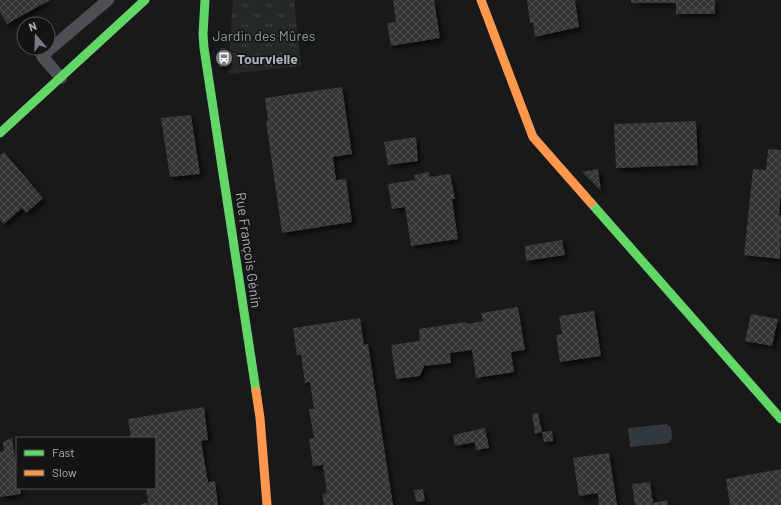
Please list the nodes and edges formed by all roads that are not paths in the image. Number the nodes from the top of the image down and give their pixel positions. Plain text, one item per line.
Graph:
1 (108, 0) edge
2 (145, 0) edge
3 (205, 0) edge
4 (481, 0) edge
5 (61, 78) junction
6 (0, 133) edge
7 (781, 419) edge
8 (267, 505) edge

1 - 5 lane
2 - 5 street
3 - 8 street, Rue François Génin
4 - 7 street
5 - 6 street

